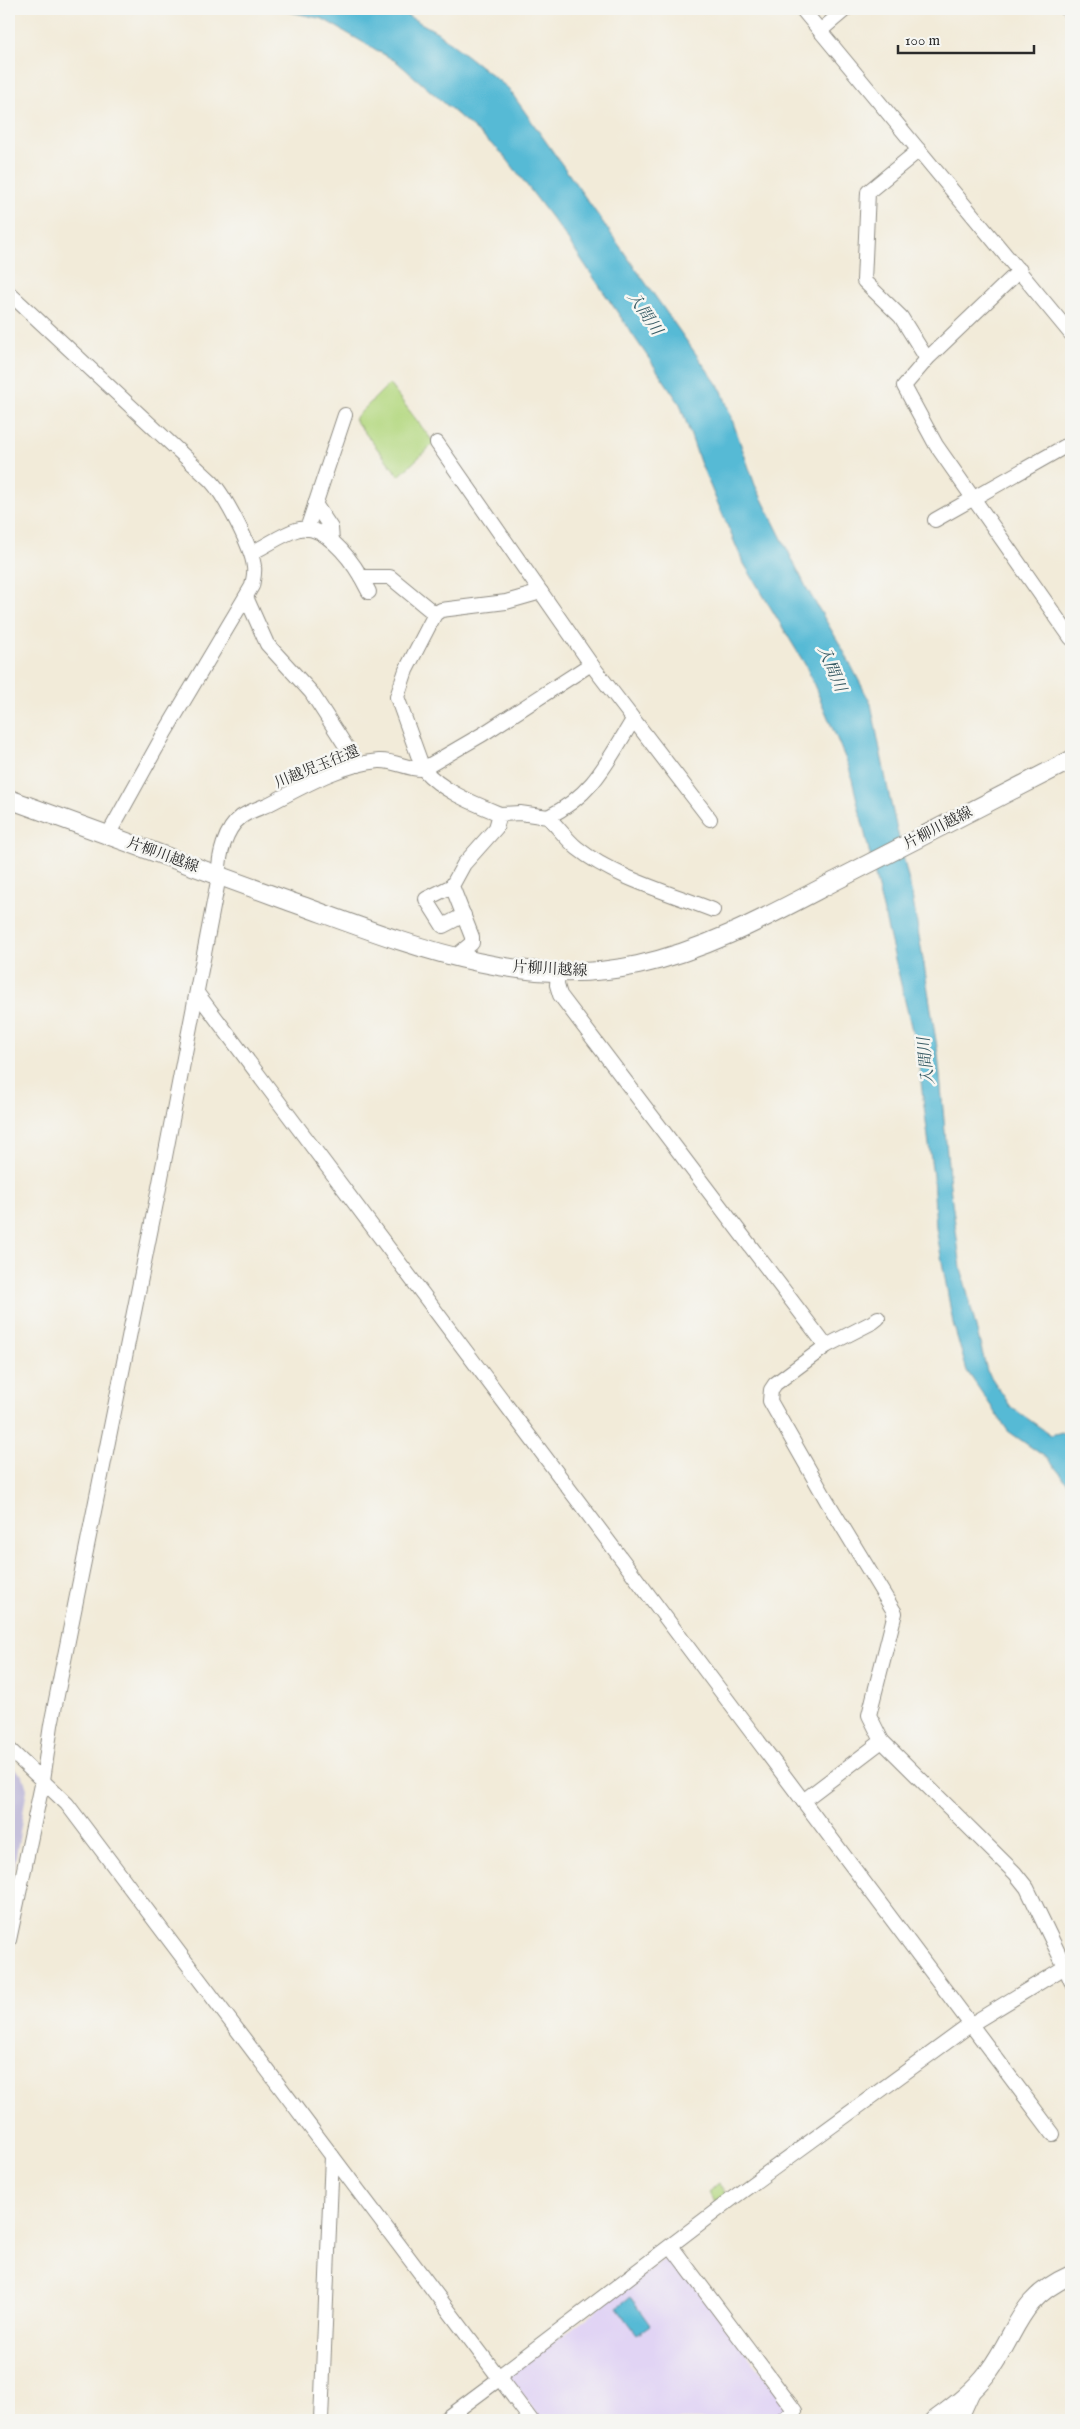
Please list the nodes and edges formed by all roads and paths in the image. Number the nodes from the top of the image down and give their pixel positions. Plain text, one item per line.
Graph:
1 (802, 9) edge
2 (846, 9) edge
3 (1067, 9) edge
4 (1071, 14) edge
5 (820, 31) junction
6 (920, 150) junction
7 (1020, 270) junction
8 (9, 293) edge
9 (1071, 334) edge
10 (927, 359) junction
11 (345, 415) dead end
12 (1071, 442) edge
13 (437, 443) dead end
14 (974, 498) junction
15 (315, 504) junction
16 (935, 520) dead end
17 (307, 529) junction
18 (332, 541) junction
19 (251, 553) junction
20 (361, 577) junction
21 (369, 592) dead end
22 (542, 592) junction
23 (246, 597) junction
24 (435, 614) junction
25 (1071, 638) edge
26 (591, 664) junction
27 (633, 720) junction
28 (1064, 764) edge
29 (358, 765) junction
30 (423, 770) junction
31 (9, 799) edge
32 (500, 814) junction
33 (548, 817) junction
34 (710, 819) dead end
35 (108, 835) junction
36 (219, 876) junction
37 (452, 886) junction
38 (713, 910) dead end
39 (464, 915) junction
40 (459, 959) junction
41 (558, 972) junction
42 (197, 994) junction
43 (878, 1318) dead end
44 (826, 1346) junction
45 (882, 1741) junction
46 (9, 1749) edge
47 (43, 1780) junction
48 (803, 1801) junction
49 (9, 1940) edge
50 (1065, 1967) junction
51 (1071, 1981) edge
52 (970, 2025) junction
53 (1053, 2134) dead end
54 (332, 2156) junction
55 (671, 2246) junction
56 (1071, 2275) edge
57 (499, 2378) junction
58 (976, 2386) junction
59 (321, 2420) edge
60 (444, 2420) edge
61 (531, 2420) edge
62 (783, 2420) edge
63 (935, 2420) edge
64 (960, 2420) edge

1 - 5 street
2 - 5 street
3 - 4 street
5 - 6 street
6 - 7 street
6 - 10 street
7 - 9 street
7 - 10 street
8 - 19 street
10 - 14 street
11 - 15 street
12 - 14 street
13 - 22 street
14 - 16 street
14 - 25 street
15 - 17 street
15 - 18 street
17 - 18 street
17 - 19 street
18 - 20 street
19 - 23 street
20 - 21 street
20 - 24 street
22 - 24 street
22 - 26 street
23 - 29 street
23 - 35 street
24 - 30 street
26 - 27 street
26 - 30 street
27 - 33 street
27 - 34 street
28 - 41 main road, 片柳川越線
29 - 30 street, 川越児玉往還
29 - 36 street, 川越児玉往還
30 - 32 street
31 - 35 main road, 片柳川越線
32 - 33 street
32 - 37 street
33 - 38 street
35 - 36 main road, 片柳川越線
36 - 40 main road, 片柳川越線
36 - 42 street, 川越児玉往還
37 - 39 street
37 - 39 street
39 - 40 street
40 - 41 main road, 片柳川越線
41 - 44 street
42 - 47 street, 川越児玉往還
42 - 48 street
43 - 44 street
44 - 45 street
45 - 48 street
45 - 50 street
46 - 47 street
47 - 49 street, 川越児玉往還
47 - 54 street
48 - 52 street
50 - 51 street
50 - 52 street
52 - 53 street
52 - 55 street
54 - 57 street
54 - 59 street
55 - 57 street
55 - 62 street
56 - 58 main road
57 - 60 street
57 - 61 street
58 - 63 main road
58 - 64 street

